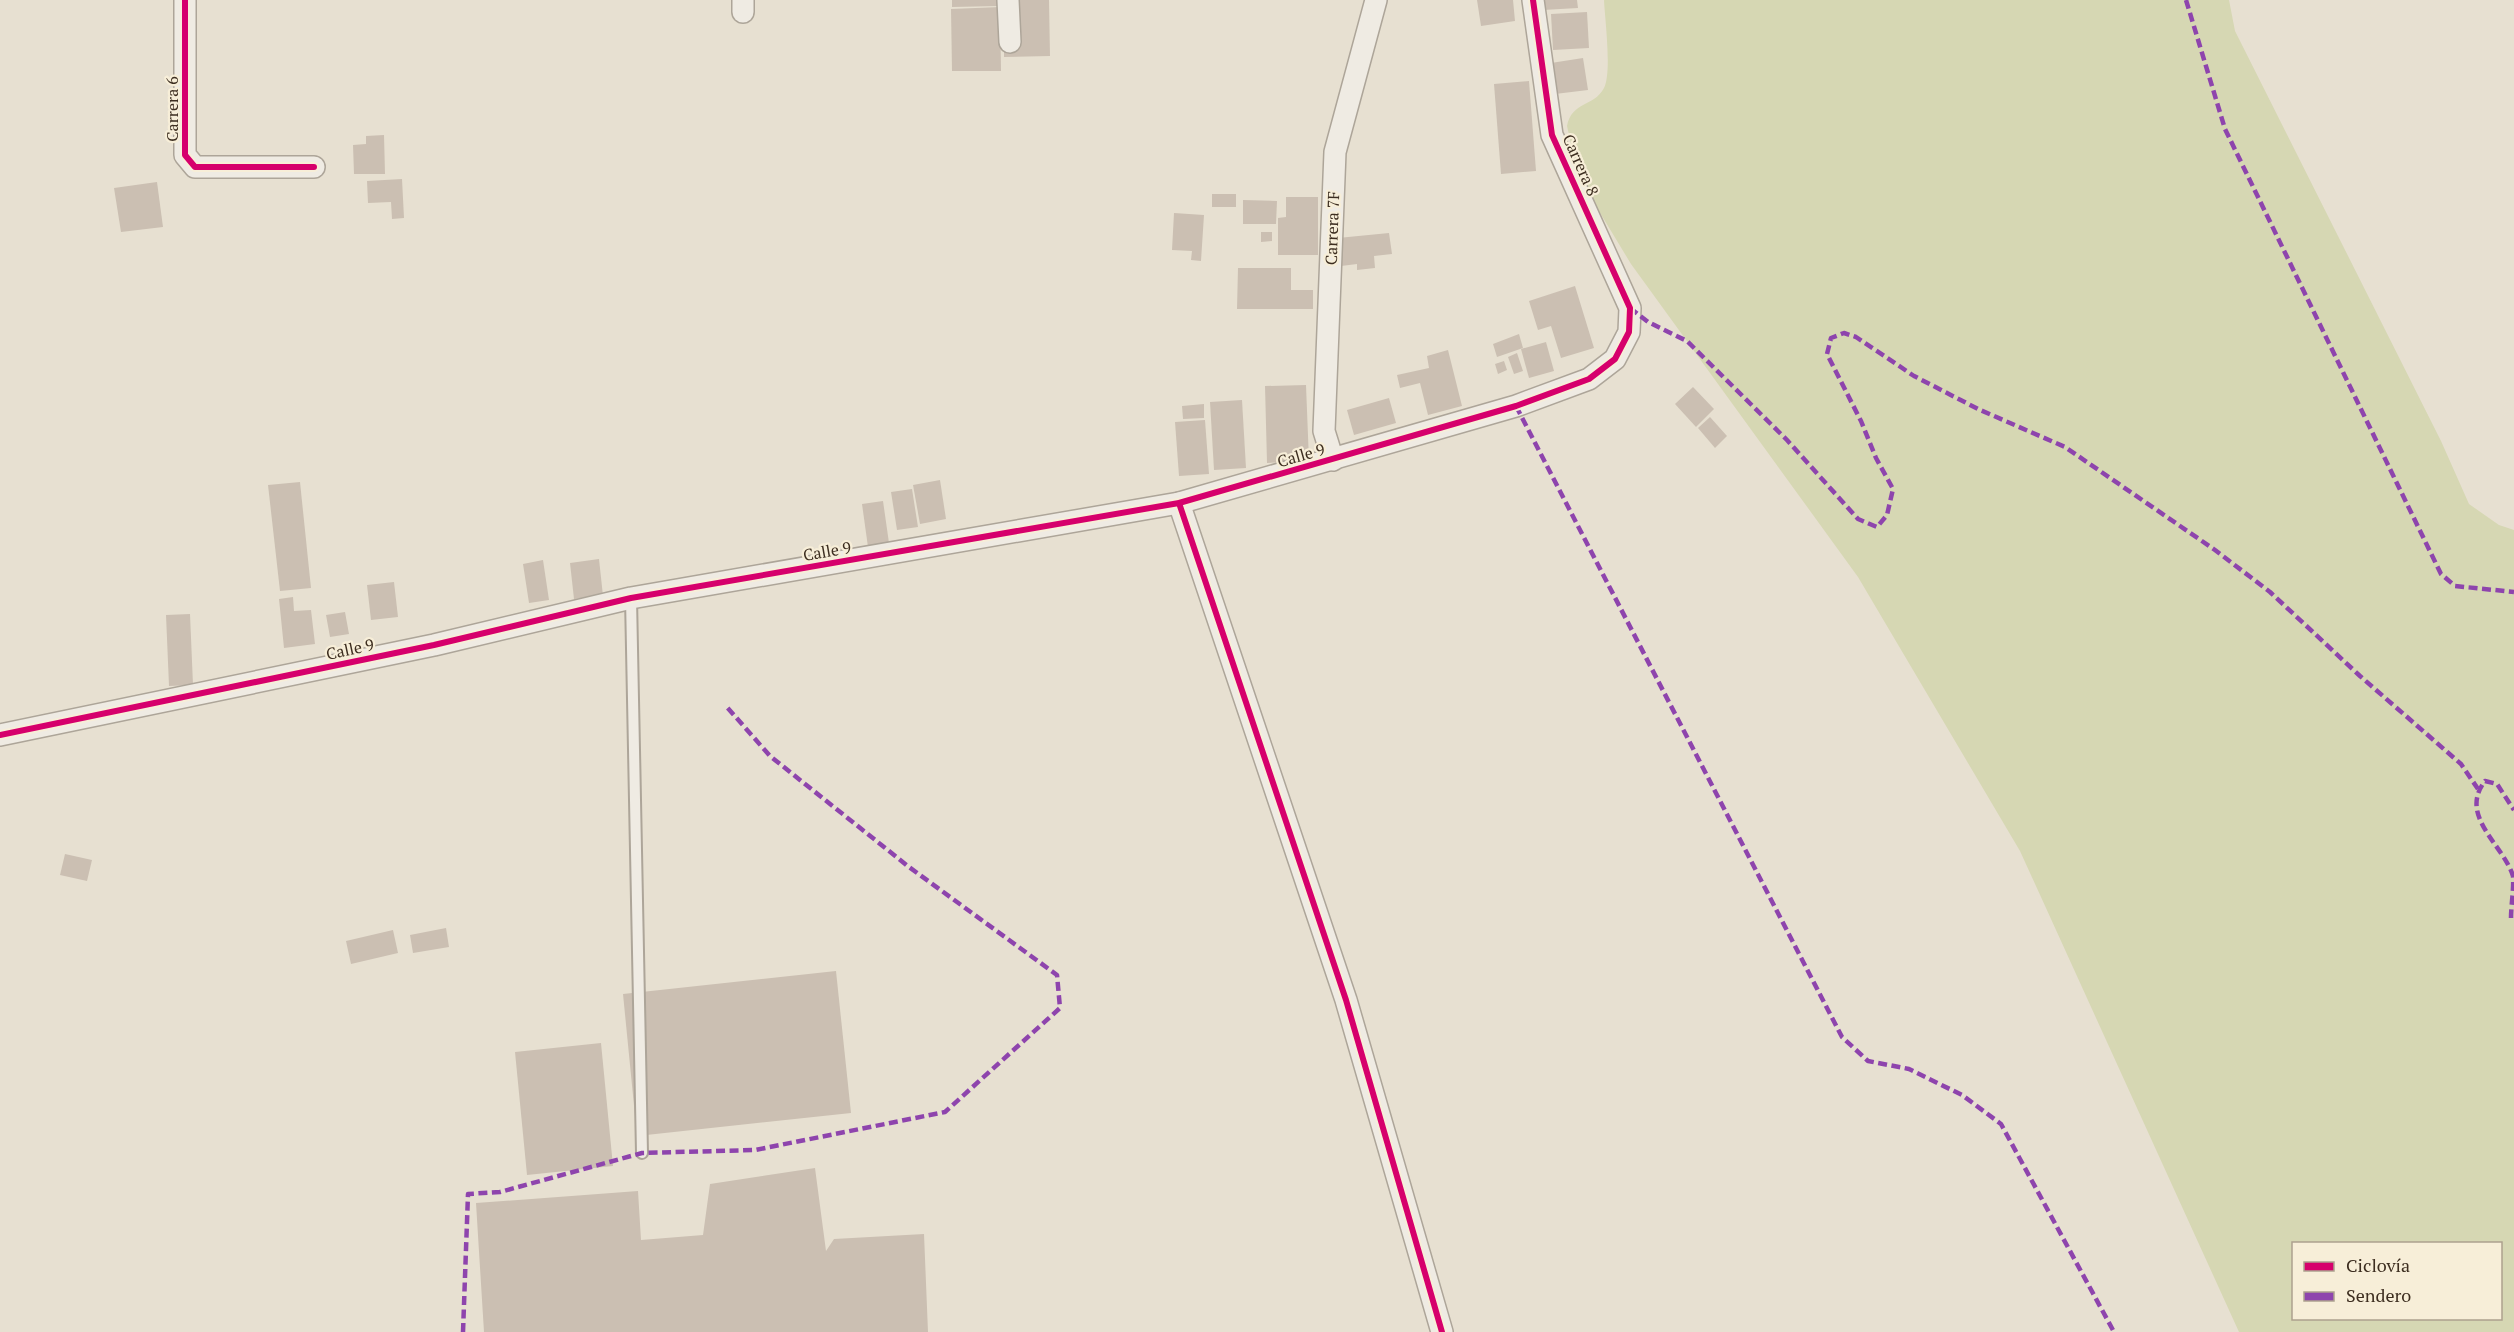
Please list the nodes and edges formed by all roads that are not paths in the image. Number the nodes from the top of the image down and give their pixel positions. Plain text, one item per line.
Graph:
1 (185, 0) edge
2 (1008, 0) edge
3 (1376, 0) edge
4 (1533, 0) edge
5 (1010, 42) dead end
6 (314, 167) dead end
7 (1629, 333) joint
8 (1333, 460) junction
9 (1179, 503) junction
10 (631, 598) junction
11 (0, 735) edge
12 (642, 1153) dead end
13 (1442, 1332) edge

1 - 6 street, Carrera 6
2 - 5 street
3 - 8 street, Carrera 7F
4 - 7 street, Carrera 8
7 - 8 street, Calle 9
8 - 9 street, Calle 9
9 - 10 street, Calle 9
9 - 13 street
10 - 11 street, Calle 9
10 - 12 lane

